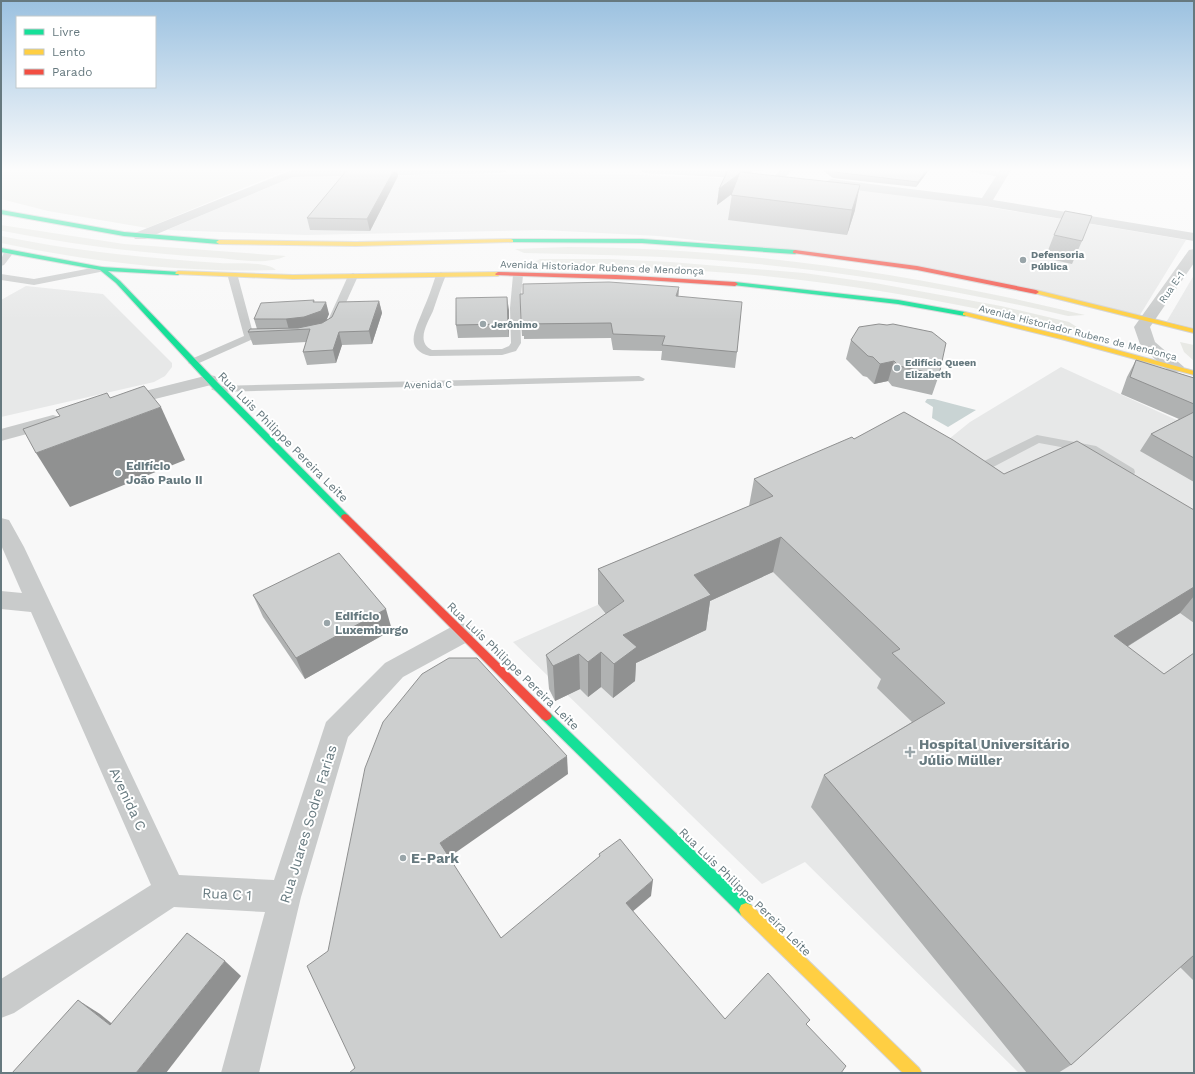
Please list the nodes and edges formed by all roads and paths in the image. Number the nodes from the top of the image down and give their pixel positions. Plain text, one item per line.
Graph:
1 (44, 220) edge
2 (179, 220) edge
3 (1093, 220) edge
4 (140, 236) junction
5 (1194, 237) edge
6 (5, 251) edge
7 (1194, 253) edge
8 (1, 263) edge
9 (102, 269) junction
10 (441, 275) junction
11 (518, 275) junction
12 (353, 276) junction
13 (1, 277) edge
14 (233, 277) junction
15 (1146, 319) junction
16 (330, 327) edge
17 (1194, 331) edge
18 (193, 362) junction
19 (1175, 367) junction
20 (1194, 373) edge
21 (639, 379) dead end
22 (213, 384) junction
23 (109, 406) edge
24 (70, 416) edge
25 (1, 435) edge
26 (967, 474) edge
27 (1136, 476) edge
28 (5, 543) edge
29 (1, 600) edge
30 (38, 604) junction
31 (462, 634) junction
32 (170, 891) junction
33 (285, 897) junction
34 (1, 1000) edge
35 (240, 1073) edge
36 (914, 1073) edge

1 - 4 main road, Avenida Historiador Rubens de Mendonça
2 - 4 street
3 - 5 street
4 - 15 main road, Avenida Historiador Rubens de Mendonça
6 - 8 lane
6 - 9 main road, Avenida Historiador Rubens de Mendonça
7 - 15 street, Rua E-1
9 - 13 lane
9 - 14 main road, Avenida Historiador Rubens de Mendonça
9 - 18 main road, Rua Luis Philippe Pereira Leite
10 - 11 main road, Avenida Historiador Rubens de Mendonça
10 - 11 lane
10 - 12 main road, Avenida Historiador Rubens de Mendonça
11 - 19 main road, Avenida Historiador Rubens de Mendonça
12 - 14 main road, Avenida Historiador Rubens de Mendonça
12 - 16 lane
14 - 18 lane
15 - 17 main road, Avenida Historiador Rubens de Mendonça
15 - 19 street
18 - 22 main road, Rua Luis Philippe Pereira Leite
19 - 20 main road, Avenida Historiador Rubens de Mendonça
21 - 22 lane, Avenida C
22 - 23 street
22 - 31 main road, Rua Luis Philippe Pereira Leite
24 - 25 street
26 - 27 lane
28 - 30 street, Avenida C
29 - 30 street
30 - 32 street, Avenida C
31 - 33 street, Rua Juares Sodre Farias
31 - 36 main road, Rua Luis Philippe Pereira Leite
32 - 33 street, Rua C 1
32 - 34 street
33 - 35 street, Rua Juares Sodre Farias

